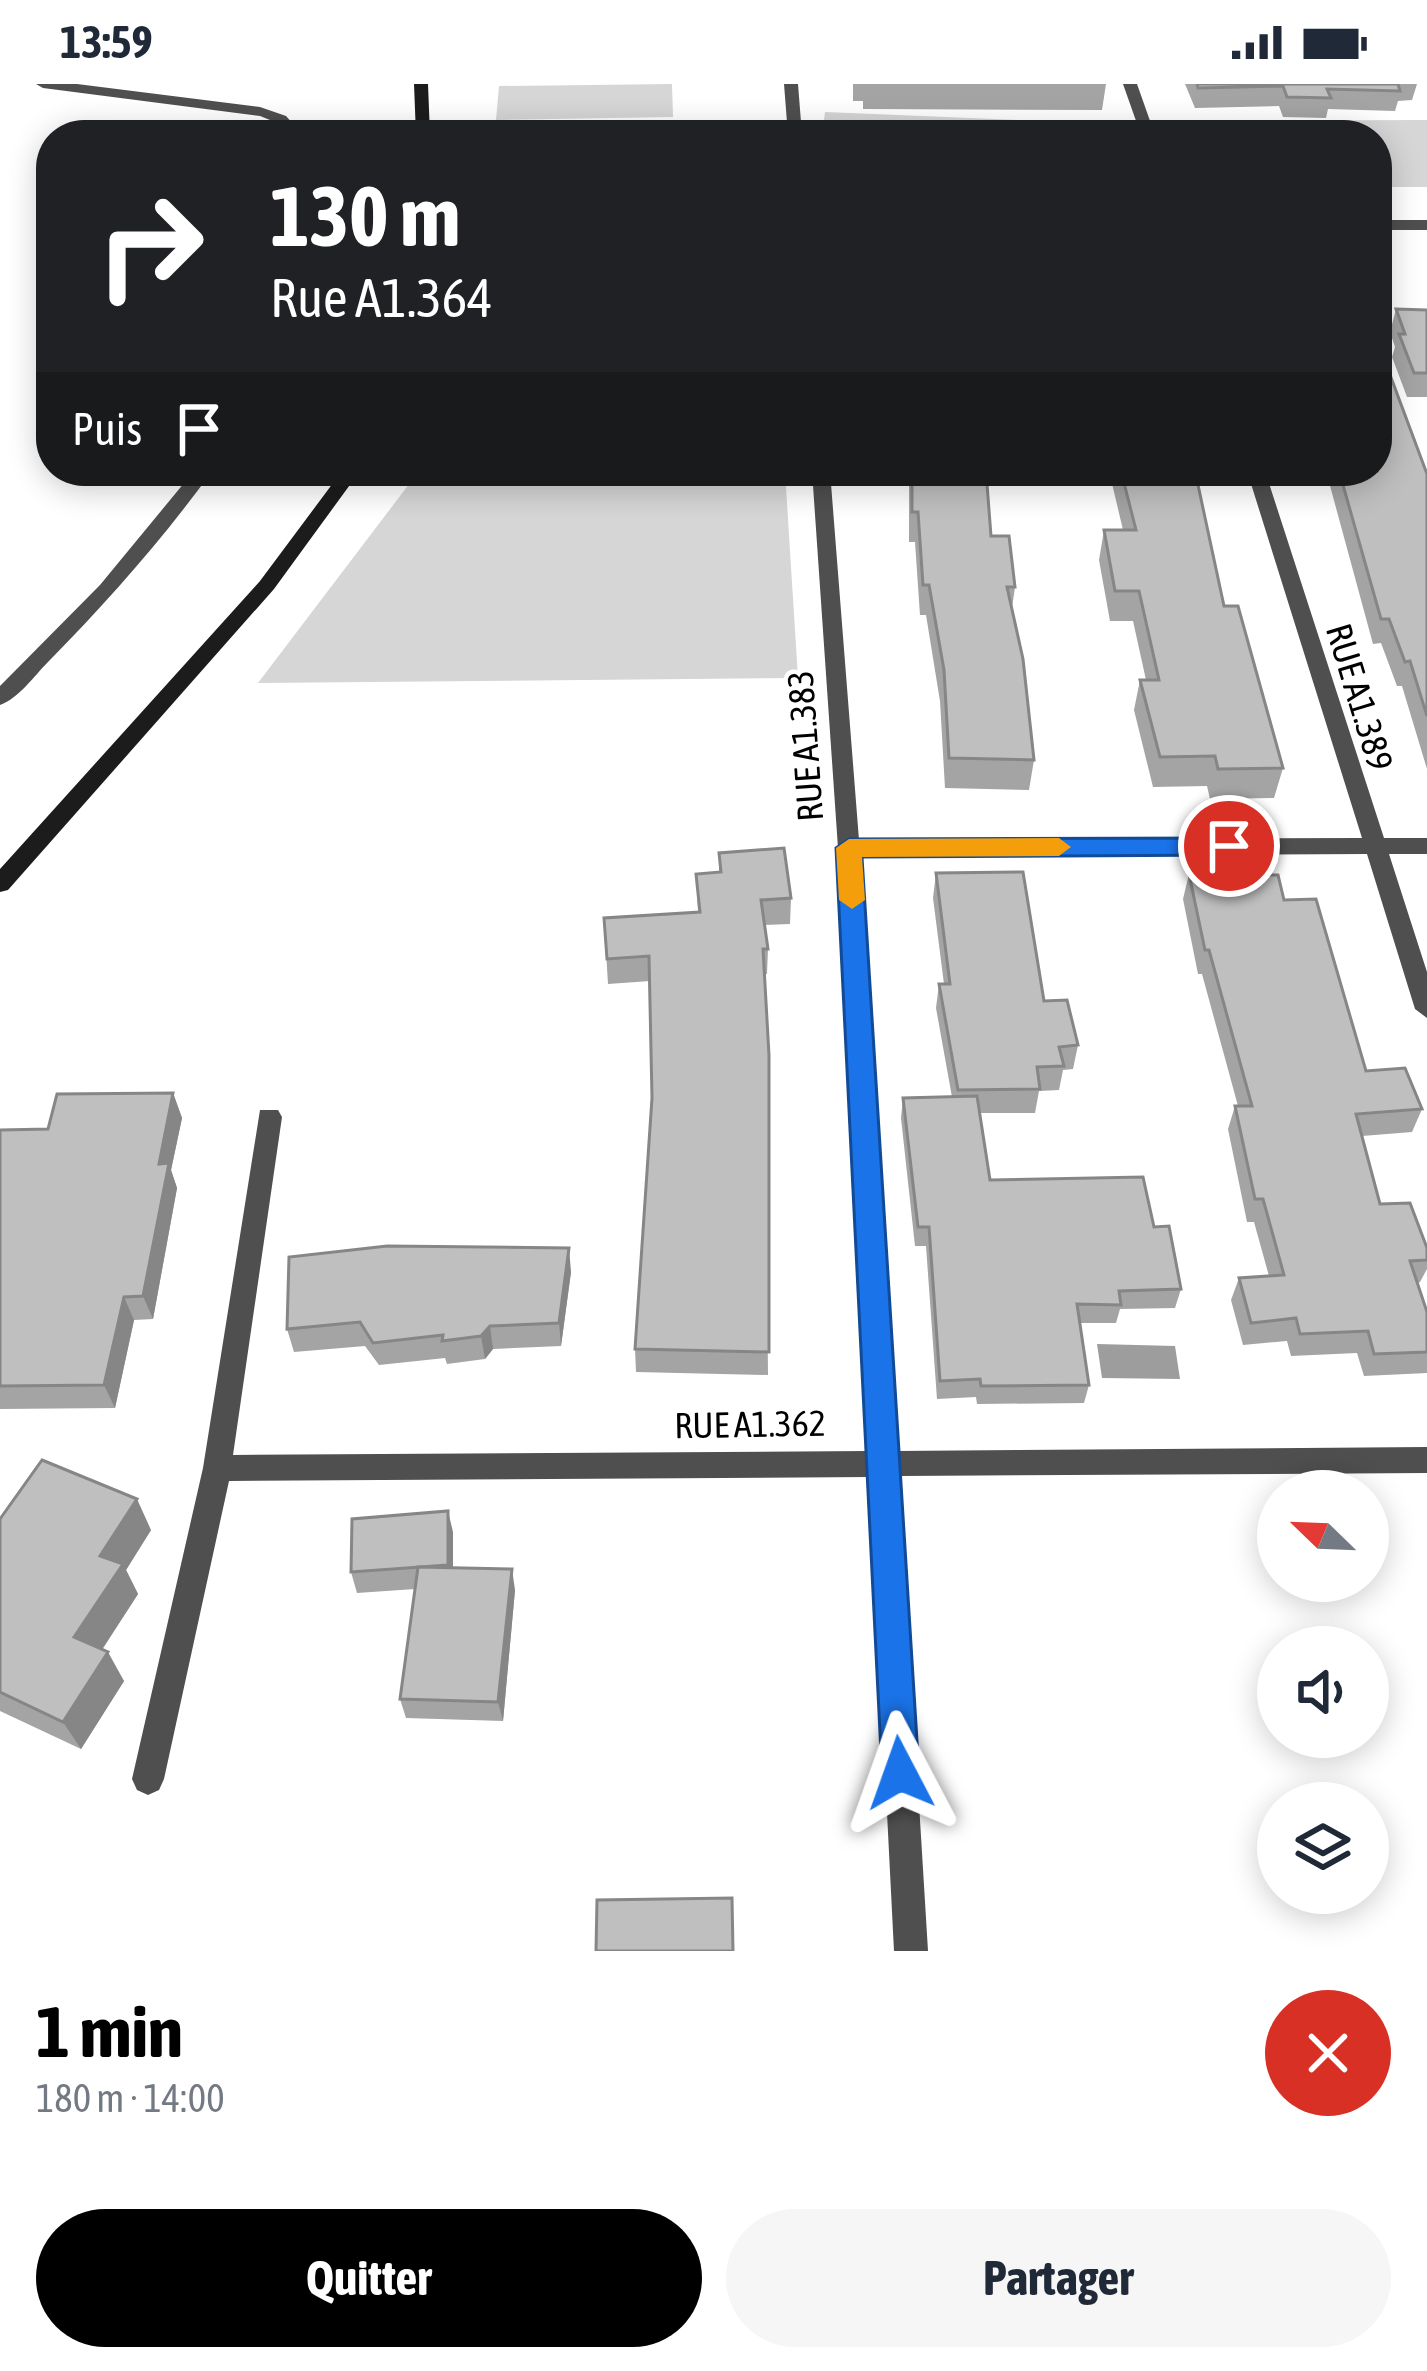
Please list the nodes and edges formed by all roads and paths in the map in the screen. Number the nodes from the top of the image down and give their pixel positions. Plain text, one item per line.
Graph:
1 (43, 84) edge
2 (421, 84) edge
3 (791, 84) edge
4 (1130, 84) edge
5 (285, 120) edge
6 (422, 120) edge
7 (794, 120) edge
8 (1143, 120) edge
9 (1392, 224) edge
10 (1427, 225) edge
11 (191, 486) edge
12 (340, 486) edge
13 (822, 486) edge
14 (1261, 486) edge
15 (0, 698) edge
16 (1427, 845) edge
17 (1372, 846) junction
18 (849, 848) junction
19 (0, 884) edge
20 (1427, 1010) edge
21 (269, 1117) dead end
22 (1427, 1460) edge
23 (881, 1462) junction
24 (217, 1468) junction
25 (148, 1779) dead end
26 (911, 1951) edge

1 - 5 street
2 - 6 street
3 - 7 street
4 - 8 street
9 - 10 street
11 - 15 street
12 - 19 street
13 - 18 street, RUE A1.383
14 - 17 street, RUE A1.389
16 - 17 street
17 - 18 street
17 - 20 street, RUE A1.389
18 - 23 street, RUE A1.383
21 - 24 street
22 - 23 street, RUE A1.362
23 - 24 street, RUE A1.362
23 - 26 street, RUE A1.383
24 - 25 street

